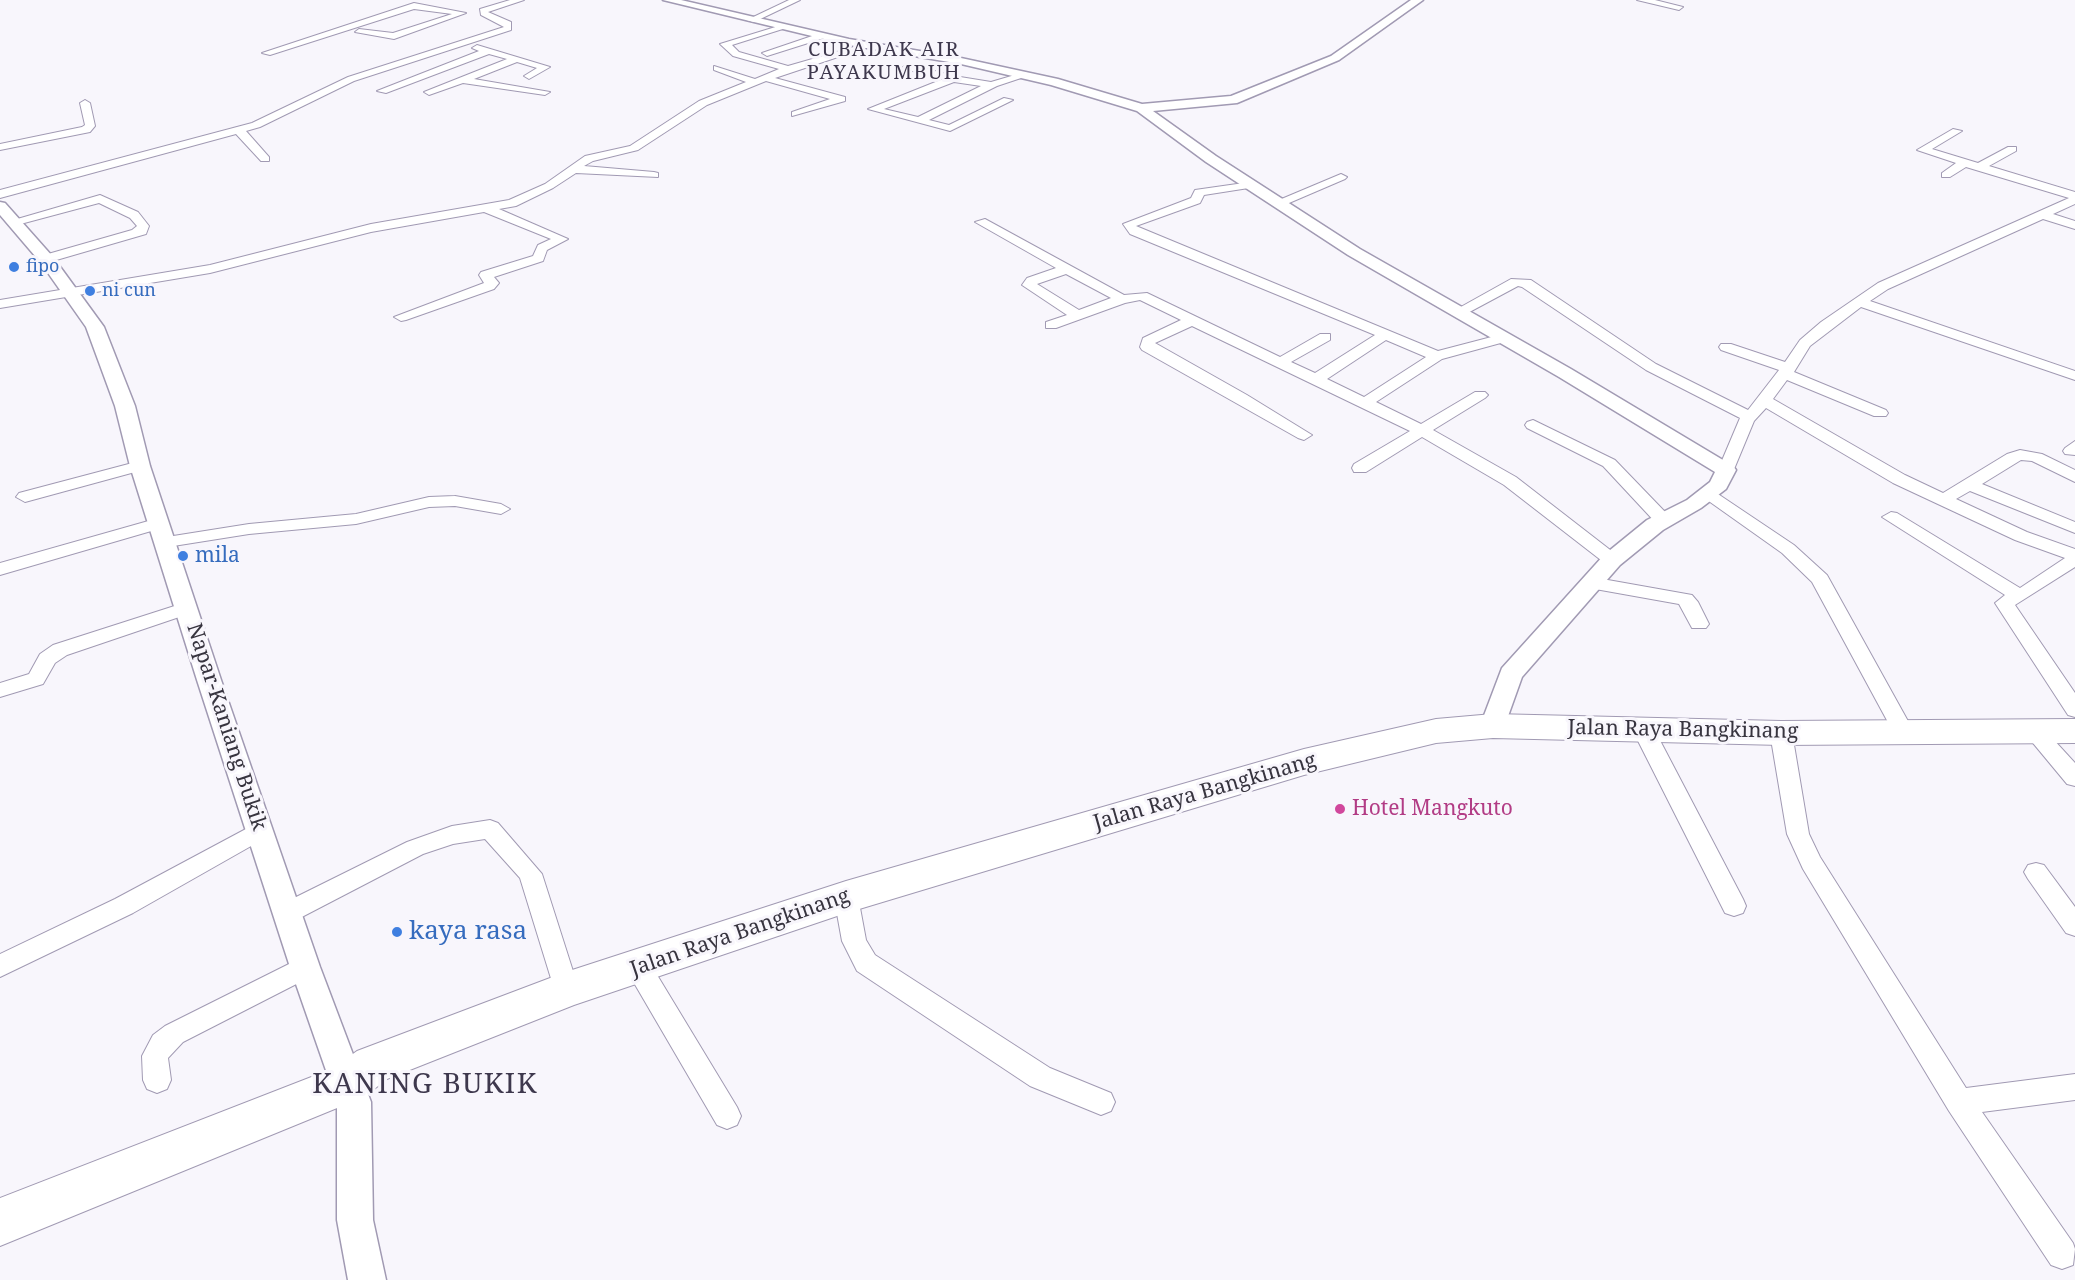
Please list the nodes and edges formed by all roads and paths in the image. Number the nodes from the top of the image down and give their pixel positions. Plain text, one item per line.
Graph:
1 (515, 0) edge
2 (668, 0) edge
3 (796, 0) edge
4 (1419, 0) edge
5 (1641, 0) edge
6 (1679, 7) dead end
7 (484, 9) junction
8 (462, 13) junction
9 (751, 20) junction
10 (785, 27) junction
11 (359, 32) dead end
12 (821, 36) junction
13 (457, 42) junction
14 (865, 45) junction
15 (489, 51) junction
16 (267, 53) dead end
17 (767, 53) dead end
18 (517, 59) junction
19 (908, 67) dead end
20 (717, 68) dead end
21 (788, 69) junction
22 (529, 76) dead end
23 (953, 79) junction
24 (461, 80) junction
25 (760, 80) junction
26 (1022, 83) junction
27 (993, 84) junction
28 (382, 91) dead end
29 (429, 92) dead end
30 (545, 92) dead end
31 (974, 94) junction
32 (85, 103) dead end
33 (1141, 108) junction
34 (796, 114) dead end
35 (918, 121) junction
36 (239, 130) junction
37 (1957, 131) dead end
38 (0, 147) edge
39 (2012, 149) dead end
40 (265, 159) dead end
41 (1964, 163) junction
42 (1978, 167) junction
43 (573, 169) junction
44 (654, 175) dead end
45 (1946, 175) dead end
46 (1341, 177) dead end
47 (1251, 185) junction
48 (0, 194) edge
49 (2075, 198) edge
50 (1278, 203) junction
51 (488, 209) junction
52 (7, 214) edge
53 (2043, 214) junction
54 (981, 222) dead end
55 (2075, 225) edge
56 (46, 259) junction
57 (1067, 269) junction
58 (68, 292) junction
59 (1122, 299) junction
60 (1858, 302) junction
61 (0, 304) edge
62 (1457, 313) junction
63 (1077, 315) junction
64 (401, 317) dead end
65 (1191, 321) junction
66 (1051, 325) dead end
67 (1384, 335) junction
68 (1325, 337) dead end
69 (1503, 338) junction
70 (1726, 347) dead end
71 (1437, 356) junction
72 (1279, 363) junction
73 (1787, 371) junction
74 (2075, 376) edge
75 (1315, 380) junction
76 (1480, 395) dead end
77 (1763, 400) junction
78 (1364, 403) junction
79 (1880, 413) dead end
80 (1750, 417) junction
81 (1533, 425) dead end
82 (1423, 431) junction
83 (1304, 435) dead end
84 (141, 466) junction
85 (1360, 468) dead end
86 (1726, 470) junction
87 (2075, 477) edge
88 (1968, 484) junction
89 (1709, 493) junction
90 (25, 497) dead end
91 (1943, 500) junction
92 (501, 509) dead end
93 (1891, 516) dead end
94 (1664, 520) junction
95 (2075, 528) edge
96 (163, 532) junction
97 (2075, 557) edge
98 (1612, 560) junction
99 (0, 569) edge
100 (1591, 583) junction
101 (2020, 596) junction
102 (187, 608) junction
103 (1699, 624) dead end
104 (0, 690) edge
105 (2075, 710) edge
106 (1493, 726) junction
107 (1643, 729) junction
108 (2075, 731) edge
109 (1903, 732) junction
110 (2036, 732) junction
111 (1780, 733) junction
112 (2075, 778) edge
113 (260, 831) junction
114 (2036, 872) dead end
115 (846, 897) junction
116 (1734, 906) dead end
117 (287, 913) junction
118 (2075, 926) edge
119 (0, 966) edge
120 (305, 967) junction
121 (639, 968) junction
122 (567, 990) junction
123 (354, 1071) junction
124 (157, 1080) dead end
125 (2075, 1087) edge
126 (1101, 1102) dead end
127 (1959, 1102) junction
128 (727, 1116) dead end
129 (0, 1202) edge
130 (0, 1222) edge
131 (2062, 1254) dead end
132 (367, 1280) edge

1 - 7 street
2 - 9 street
3 - 9 street
4 - 33 street
5 - 6 street
7 - 8 street
7 - 13 street
8 - 11 street
8 - 16 street
9 - 10 street
10 - 12 street
10 - 21 street
12 - 14 street
12 - 17 street
13 - 15 street
13 - 36 street
14 - 21 street
14 - 26 street
15 - 18 street
15 - 28 street
18 - 22 street
18 - 24 street
19 - 23 street
20 - 25 street
21 - 25 street
23 - 27 street
23 - 35 street
24 - 29 street
24 - 30 street
25 - 34 street
25 - 43 street
26 - 27 street
26 - 27 street
26 - 33 street
27 - 31 street
31 - 35 street
31 - 35 street
32 - 38 street
33 - 47 street
36 - 40 street
36 - 48 street
37 - 41 street
39 - 42 street
41 - 42 street
41 - 45 street
42 - 49 street
43 - 44 street
43 - 51 street
46 - 50 street
47 - 50 street
47 - 67 street
49 - 53 street
50 - 62 street
51 - 58 street
51 - 64 street
52 - 56 street, Napar-Kaniang Bukik
52 - 56 street
53 - 55 street
53 - 60 street
54 - 57 street
56 - 58 street, Napar-Kaniang Bukik
57 - 59 street
57 - 63 street
58 - 61 street
58 - 84 street, Napar-Kaniang Bukik
59 - 63 street
59 - 65 street
60 - 73 street
60 - 74 street
62 - 69 street
62 - 80 street
63 - 66 street
65 - 72 street
65 - 83 street
67 - 71 street
67 - 75 street
68 - 72 street
69 - 71 street
69 - 86 street
70 - 73 street
71 - 78 street
72 - 75 street
73 - 77 street
73 - 79 street
75 - 78 street
76 - 82 street
77 - 80 street
77 - 91 street
78 - 82 street
80 - 86 street
81 - 94 street
82 - 85 street
82 - 98 street
84 - 90 street
84 - 96 street, Napar-Kaniang Bukik
86 - 89 street
87 - 88 street
88 - 91 street
88 - 95 street
89 - 94 street
89 - 109 street
91 - 97 street
92 - 96 street
93 - 101 street
94 - 98 street
96 - 99 street
96 - 102 street, Napar-Kaniang Bukik
97 - 101 street
98 - 100 street
100 - 103 street
100 - 106 street
101 - 105 street
102 - 104 street
102 - 113 street, Napar-Kaniang Bukik
106 - 107 highway, Jalan Raya Bangkinang
106 - 115 highway, Jalan Raya Bangkinang
107 - 111 highway, Jalan Raya Bangkinang
107 - 116 street
108 - 110 highway, Jalan Raya Bangkinang
109 - 110 highway, Jalan Raya Bangkinang
109 - 111 highway, Jalan Raya Bangkinang
110 - 112 street
111 - 127 street
113 - 117 street, Napar-Kaniang Bukik
113 - 119 street
114 - 118 street
115 - 121 highway, Jalan Raya Bangkinang
115 - 126 street
117 - 120 street, Napar-Kaniang Bukik
117 - 122 street
120 - 123 street, Napar-Kaniang Bukik
120 - 124 street
121 - 122 highway, Jalan Raya Bangkinang
121 - 128 street
122 - 123 highway, Jalan Raya Bangkinang
123 - 129 highway, Jalan Raya Bangkinang
123 - 130 highway, Jalan Raya Bangkinang
123 - 132 street, Napar-Kaniang Bukik
125 - 127 street
127 - 131 street

